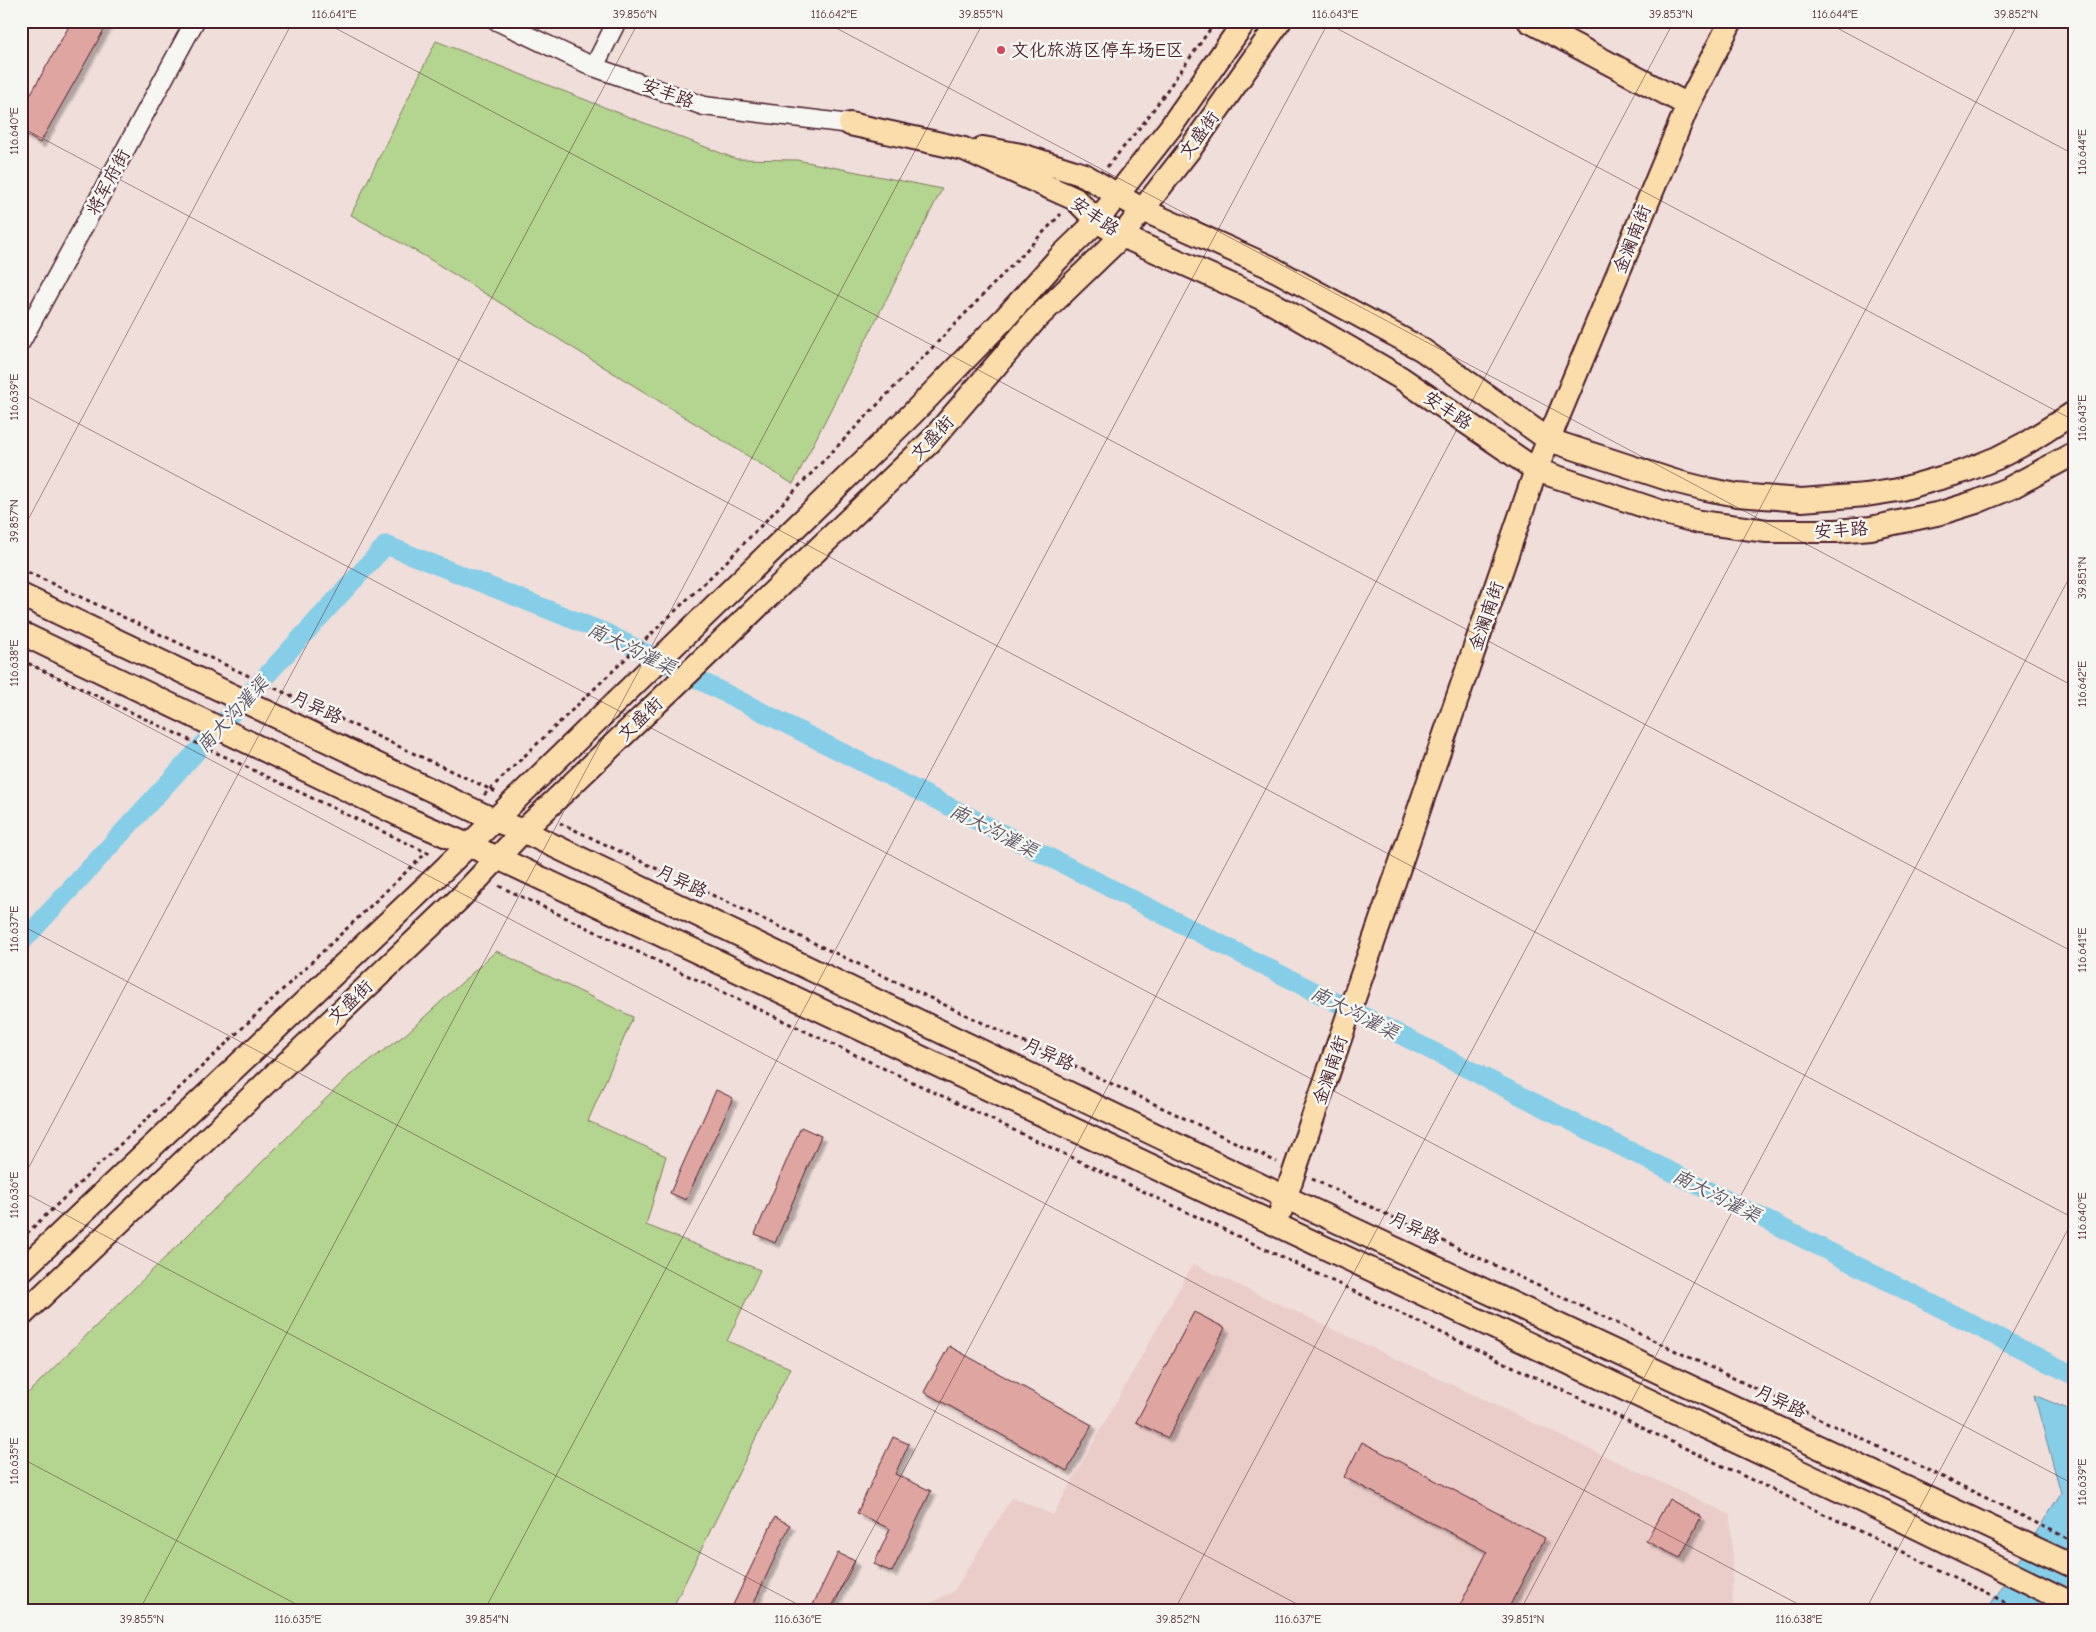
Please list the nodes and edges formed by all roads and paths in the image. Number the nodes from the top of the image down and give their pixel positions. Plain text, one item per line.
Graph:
1 (195, 21) edge
2 (497, 21) edge
3 (617, 21) edge
4 (1216, 21) edge
5 (1246, 21) edge
6 (1280, 21) edge
7 (1529, 21) edge
8 (1731, 21) edge
9 (594, 67) junction
10 (1688, 105) junction
11 (850, 124) junction
12 (1095, 181) junction
13 (1118, 195) junction
14 (1075, 199) junction
15 (1143, 210) junction
16 (1097, 221) junction
17 (1122, 236) junction
18 (21, 342) edge
19 (2075, 412) edge
20 (1549, 440) junction
21 (2075, 453) edge
22 (1536, 470) junction
23 (21, 569) edge
24 (21, 595) edge
25 (21, 633) edge
26 (21, 660) edge
27 (490, 790) junction
28 (514, 801) junction
29 (471, 809) junction
30 (540, 814) junction
31 (494, 820) junction
32 (523, 830) junction
33 (444, 836) junction
34 (466, 846) junction
35 (426, 853) junction
36 (498, 858) junction
37 (449, 863) junction
38 (480, 876) junction
39 (1296, 1171) junction
40 (1287, 1198) junction
41 (1275, 1225) junction
42 (21, 1239) edge
43 (21, 1271) edge
44 (21, 1316) edge
45 (2075, 1542) edge
46 (2075, 1567) edge
47 (2075, 1605) edge
48 (2023, 1611) edge

1 - 18 street, 将军府街
2 - 9 street, 安丰路
3 - 9 street
4 - 12 path
5 - 13 main road, 文盛街
6 - 15 main road, 文盛街
7 - 10 main road
8 - 10 main road, 金澜南街
9 - 11 street, 安丰路
10 - 20 main road, 金澜南街
11 - 12 main road, 安丰路
11 - 14 main road, 安丰路
12 - 13 main road, 安丰路
13 - 15 main road, 安丰路
13 - 16 main road, 文盛街
14 - 16 main road, 安丰路
14 - 27 path
15 - 17 main road, 文盛街
15 - 20 main road, 安丰路
16 - 17 main road, 安丰路
16 - 28 main road, 文盛街
17 - 22 main road, 安丰路
17 - 30 main road, 文盛街
19 - 20 main road, 安丰路
20 - 22 main road, 金澜南街
21 - 22 main road, 安丰路
22 - 39 main road, 金澜南街
23 - 27 path, 月异路
24 - 29 main road, 月异路
25 - 33 main road
26 - 35 path
27 - 28 path, 月异路
27 - 29 path
28 - 31 main road, 文盛街
29 - 31 main road, 月异路
30 - 32 main road, 文盛街
30 - 39 path, 月异路
31 - 32 main road, 月异路
31 - 34 main road, 文盛街
32 - 36 main road, 文盛街
32 - 40 main road, 月异路
33 - 34 main road
33 - 35 path
34 - 36 main road
34 - 37 main road, 文盛街
35 - 37 path
35 - 42 path
36 - 38 main road, 文盛街
36 - 41 main road
37 - 43 main road, 文盛街
38 - 44 main road, 文盛街
38 - 48 path
39 - 40 main road, 金澜南街
39 - 45 path, 月异路
40 - 41 main road, 金澜南街
40 - 46 main road, 月异路
41 - 47 main road

